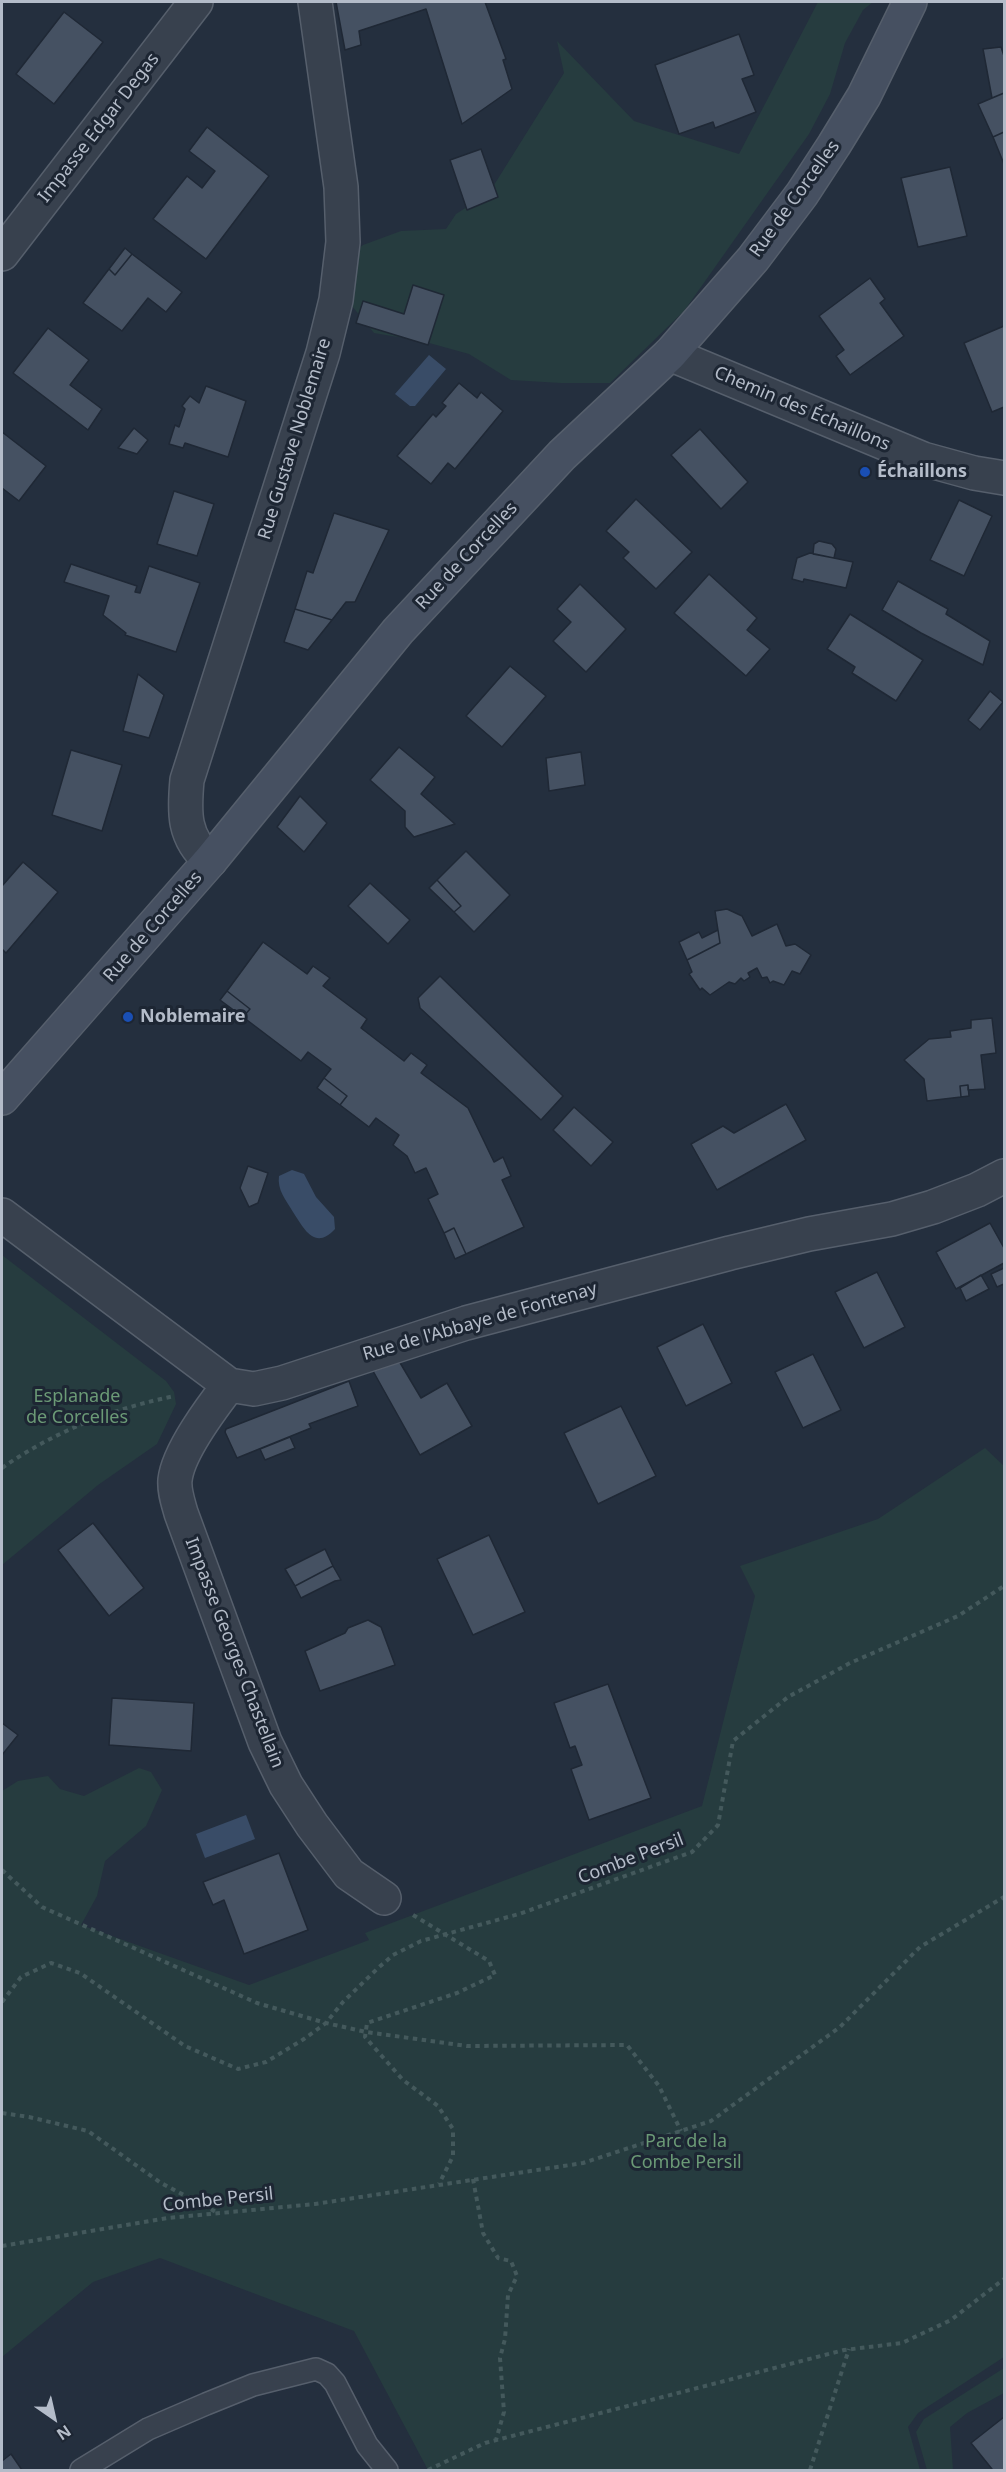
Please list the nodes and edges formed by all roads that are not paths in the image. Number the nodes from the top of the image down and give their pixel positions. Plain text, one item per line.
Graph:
1 (196, 2) edge
2 (315, 2) edge
3 (910, 2) edge
4 (2, 254) edge
5 (670, 354) junction
6 (1005, 478) edge
7 (210, 861) junction
8 (2, 1098) edge
9 (1005, 1176) edge
10 (2, 1215) edge
11 (229, 1385) junction
12 (384, 1898) road end
13 (81, 2470) edge
14 (387, 2470) edge

1 - 4 street, Impasse Edgar Degas
2 - 7 street, Rue Gustave Noblemaire
3 - 5 main road, Rue de Corcelles
5 - 6 street, Chemin des Échaillons
5 - 7 main road, Rue de Corcelles
7 - 8 main road, Rue de Corcelles
9 - 11 street, Rue de l'Abbaye de Fontenay
10 - 11 street
11 - 12 street, Impasse Georges Chastellain
13 - 14 lane

